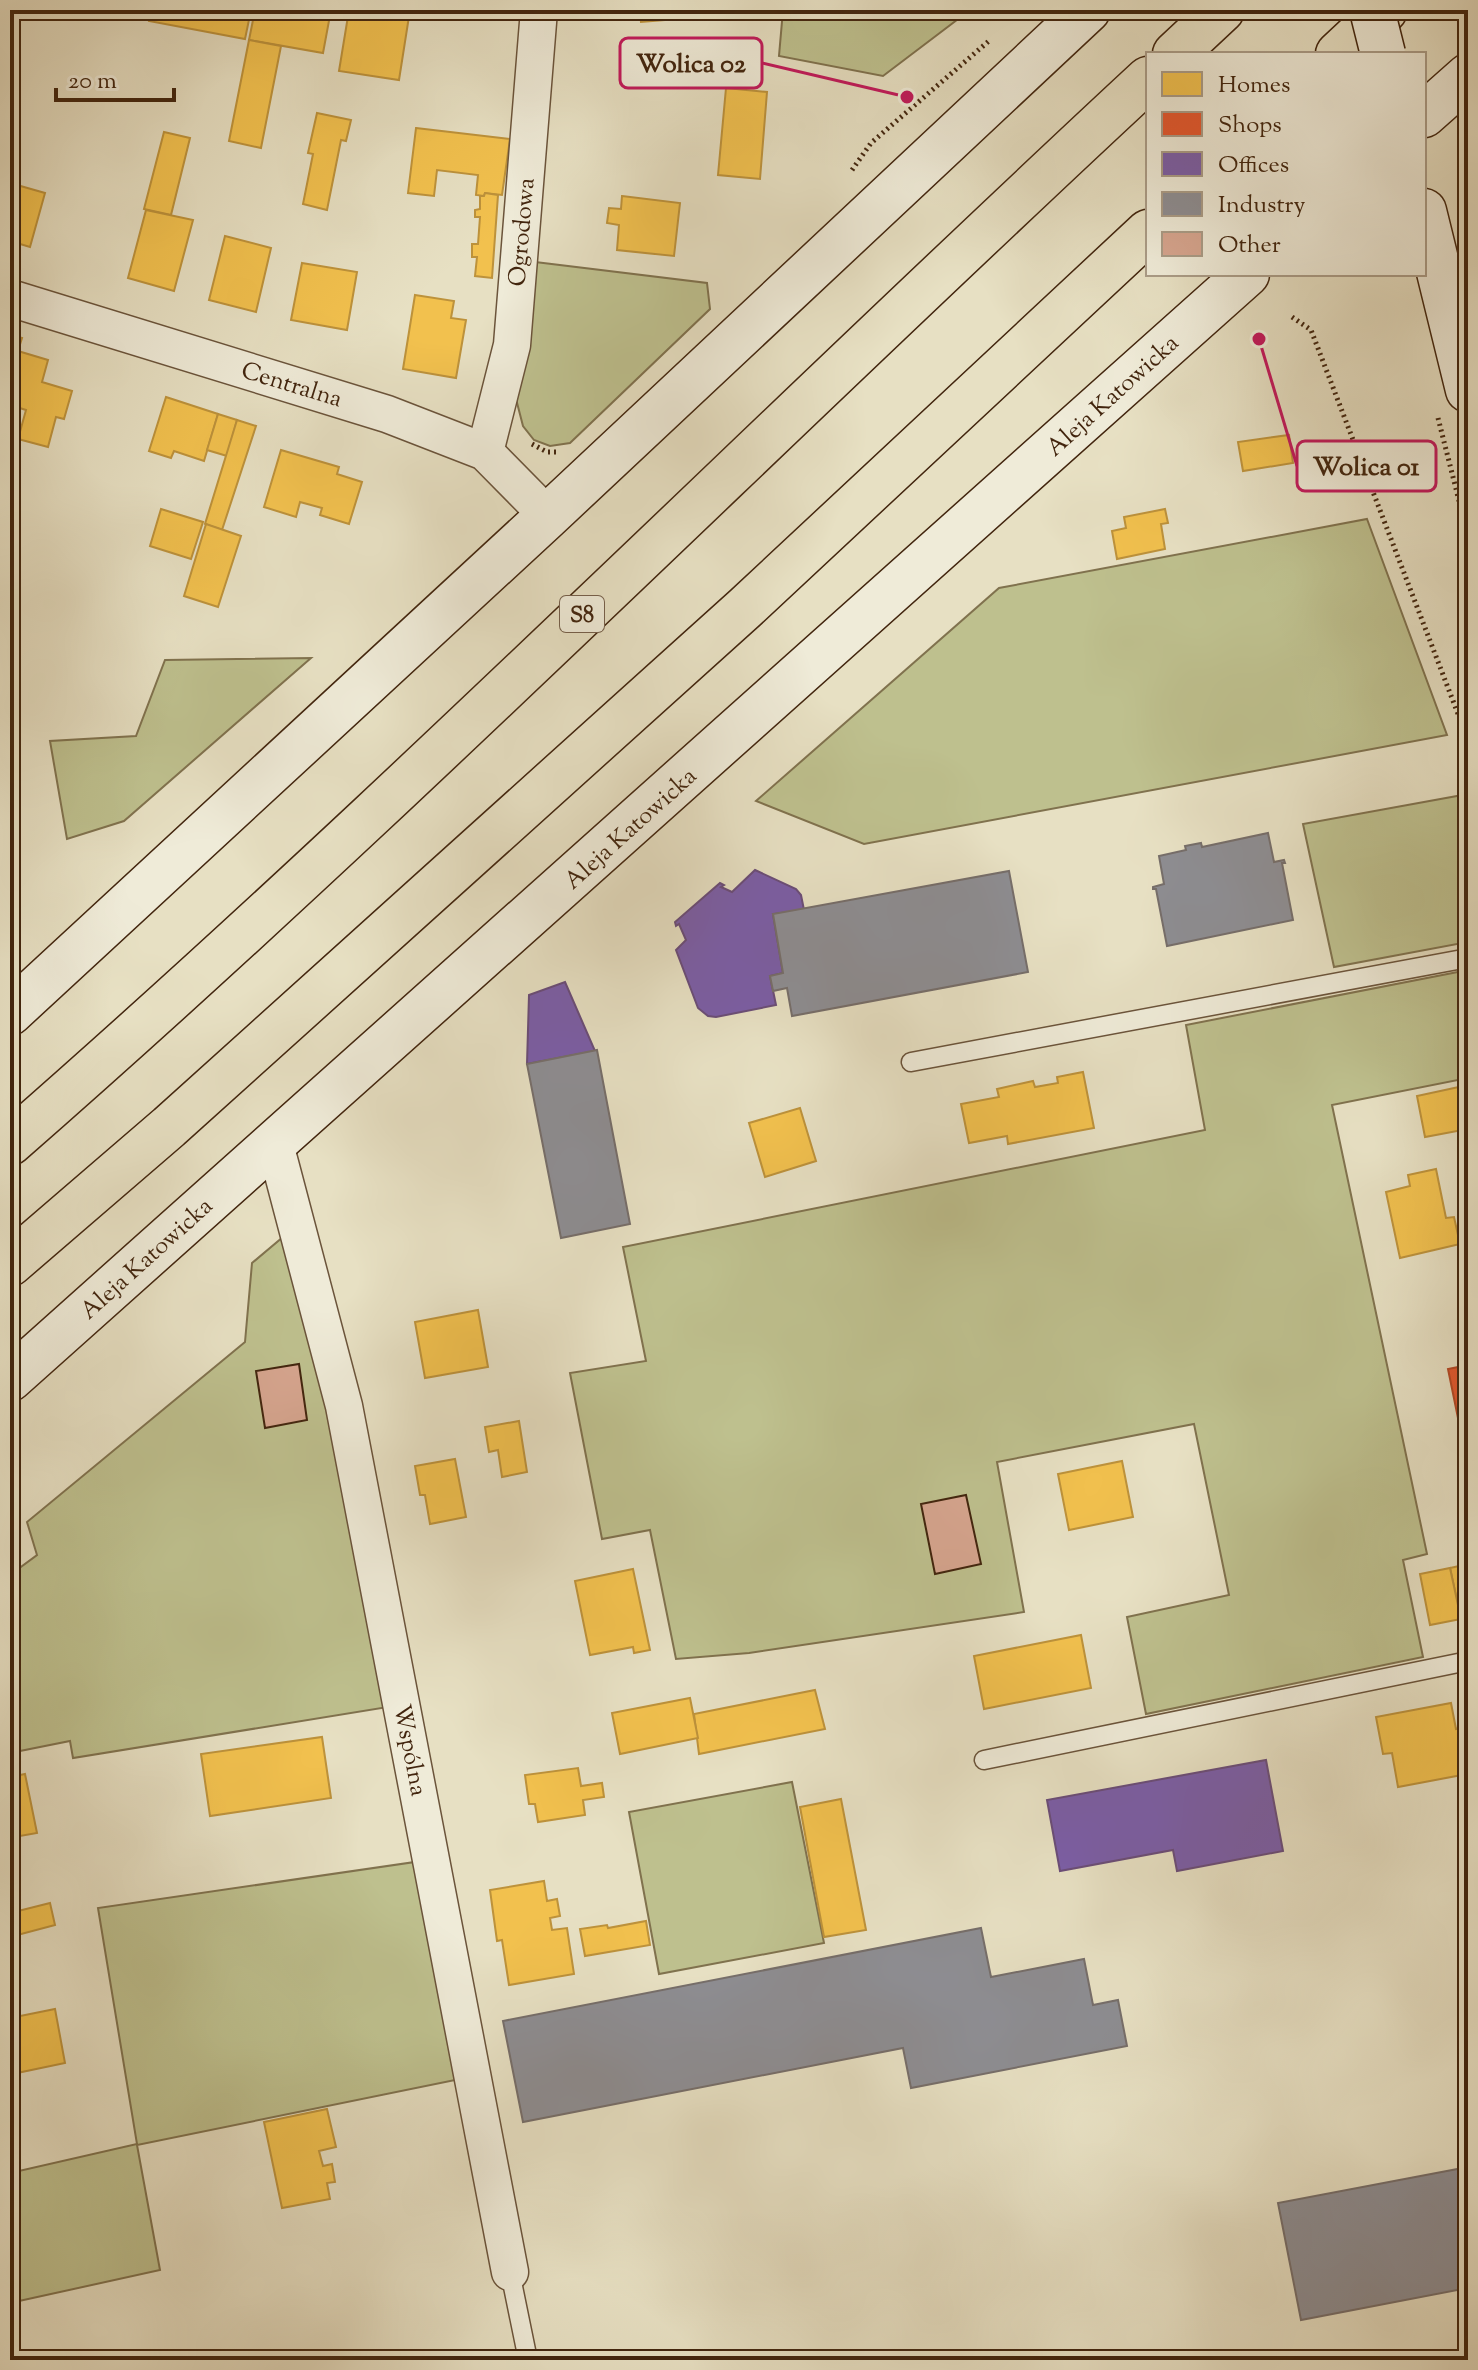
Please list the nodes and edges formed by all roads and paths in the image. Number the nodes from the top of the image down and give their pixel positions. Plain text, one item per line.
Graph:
1 (539, 10) edge
2 (1088, 10) edge
3 (1222, 10) edge
4 (1372, 10) edge
5 (1385, 10) edge
6 (1177, 52) edge
7 (1340, 52) edge
8 (1382, 52) edge
9 (1468, 76) edge
10 (1146, 81) edge
11 (1426, 113) edge
12 (1426, 220) edge
13 (1146, 234) edge
14 (1245, 276) edge
15 (10, 298) edge
16 (1292, 317) dead end
17 (1468, 390) edge
18 (485, 452) junction
19 (548, 516) junction
20 (1468, 740) edge
21 (1468, 958) edge
22 (10, 1013) edge
23 (911, 1062) dead end
24 (10, 1143) edge
25 (275, 1144) junction
26 (10, 1264) edge
27 (10, 1379) edge
28 (1468, 1661) edge
29 (984, 1760) dead end
30 (510, 2272) joint
31 (528, 2360) edge

1 - 18 street, Ogrodowa
2 - 19 street
3 - 6 highway
4 - 8 street, bridge
5 - 7 highway
9 - 11 street
10 - 24 highway, S8
12 - 17 street
13 - 26 highway
14 - 25 street, Aleja Katowicka
15 - 18 street, Centralna
16 - 20 path
18 - 19 street, Centralna
19 - 22 street
21 - 23 lane
25 - 27 street, Aleja Katowicka
25 - 30 street, Wspólna
28 - 29 lane
30 - 31 lane, Wspólna

